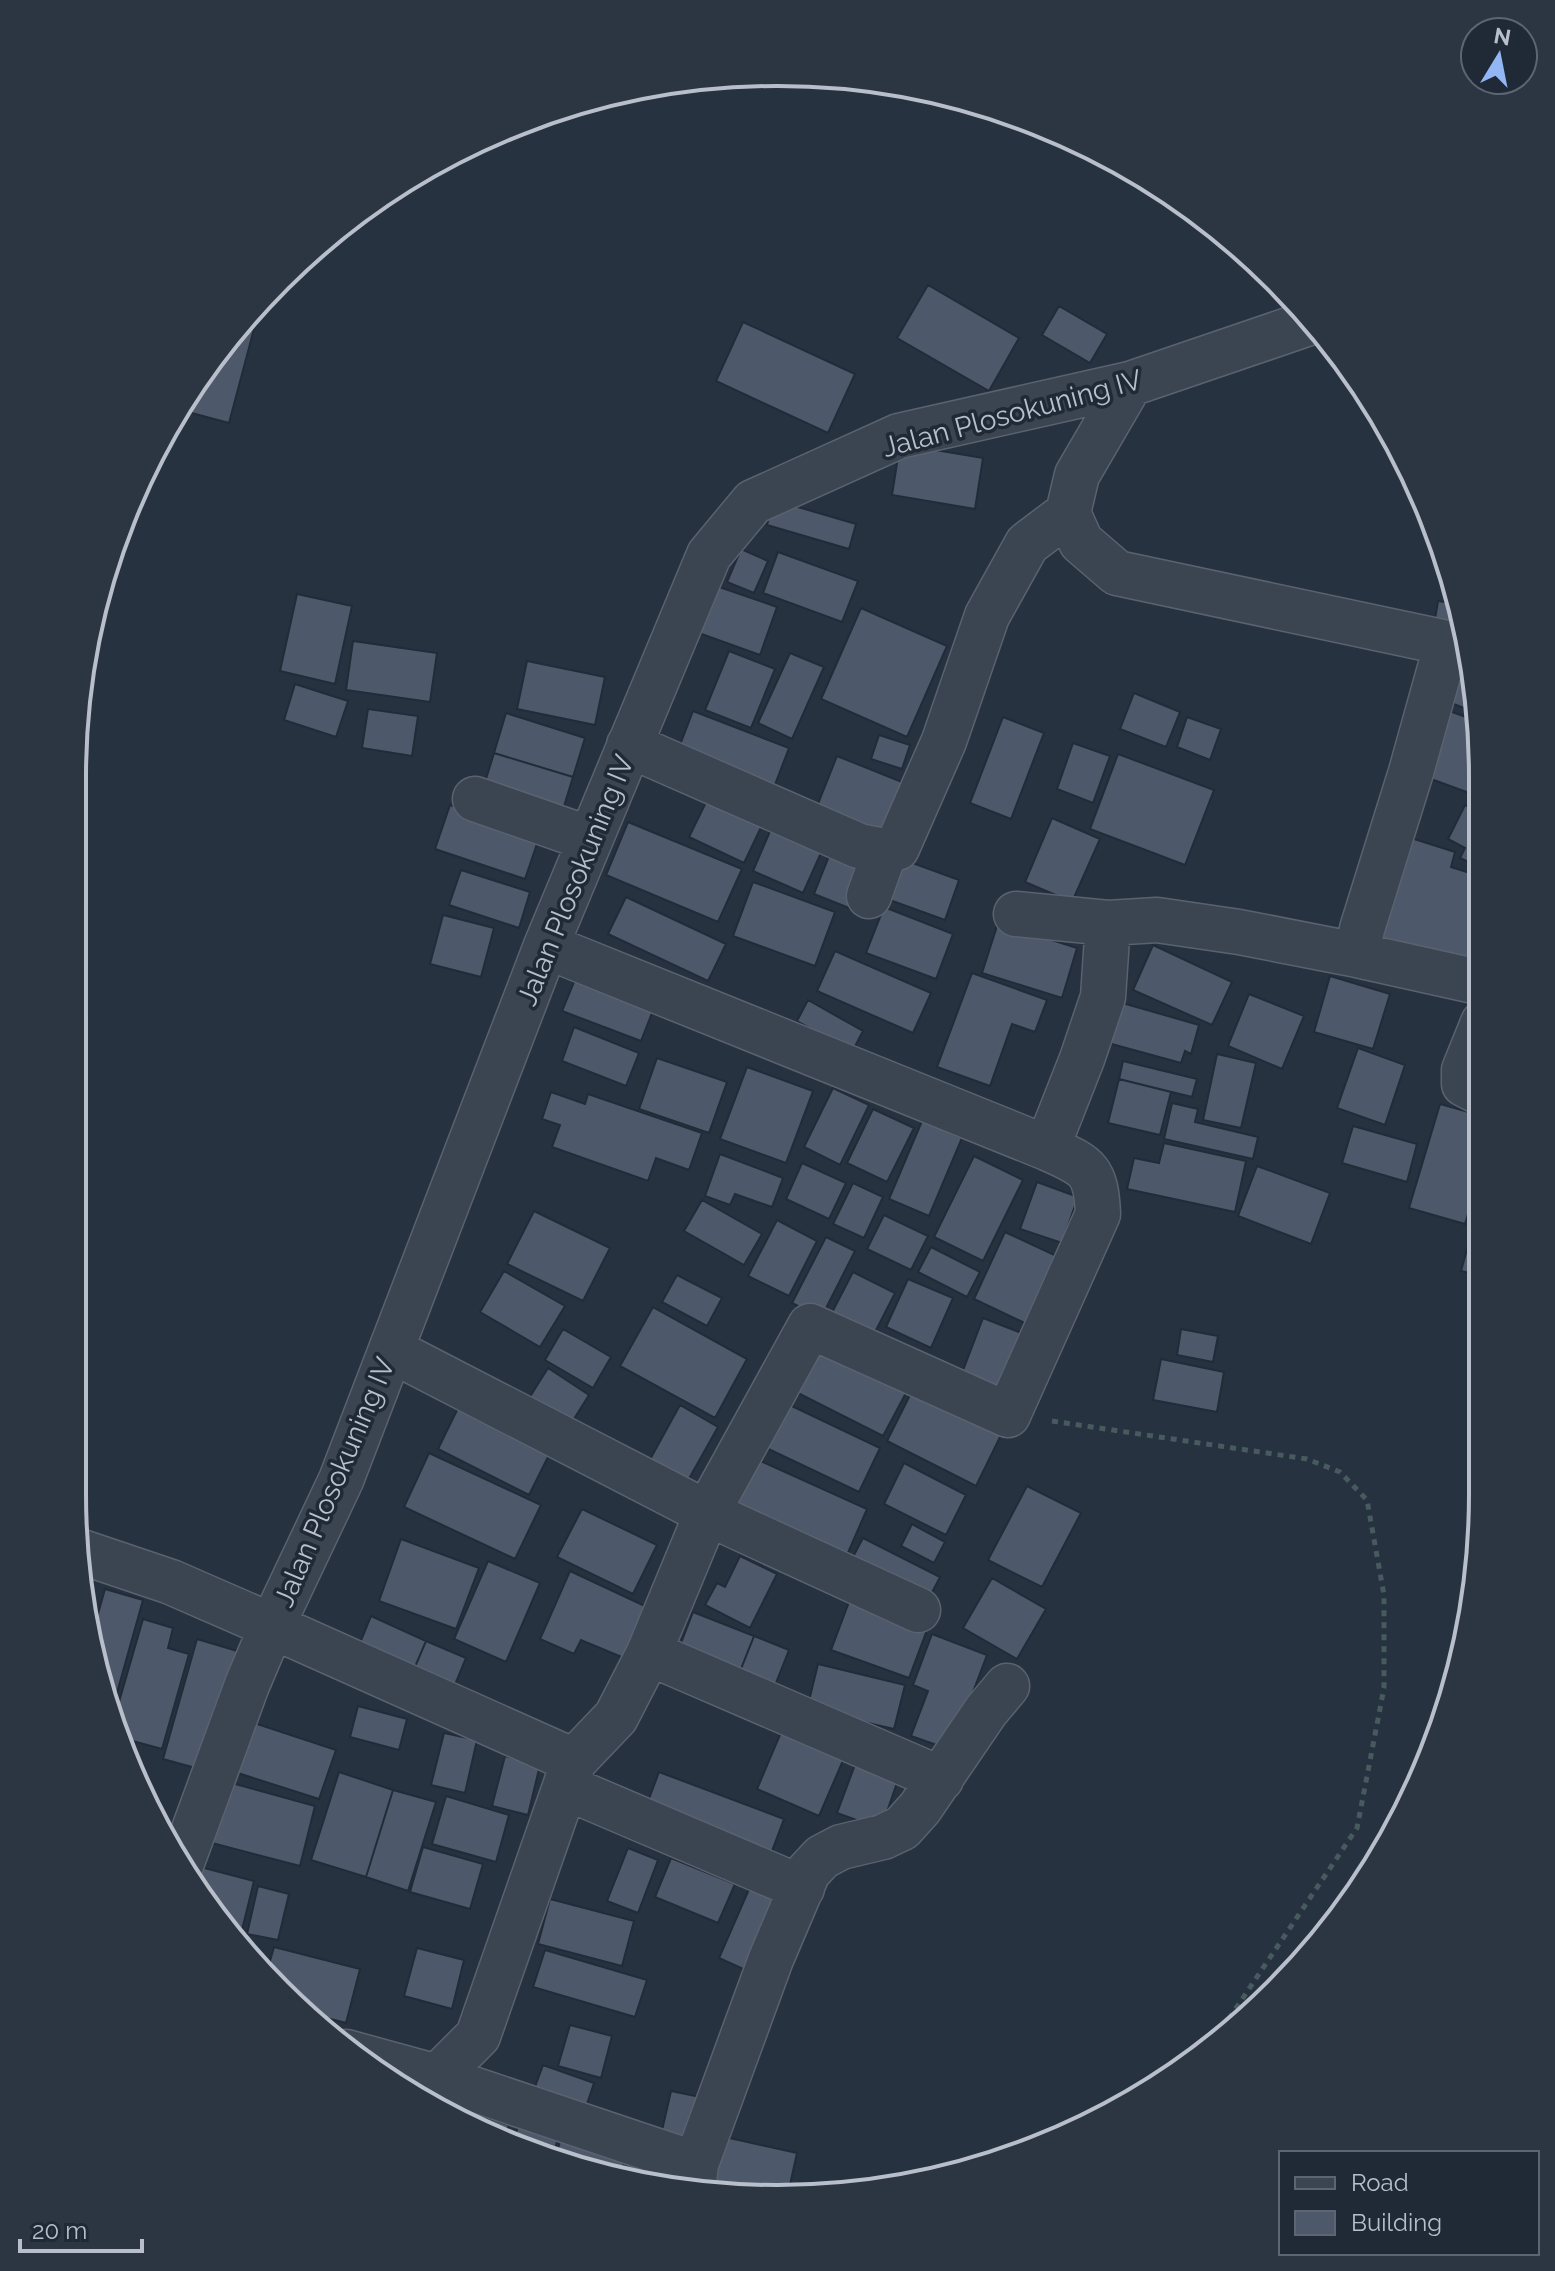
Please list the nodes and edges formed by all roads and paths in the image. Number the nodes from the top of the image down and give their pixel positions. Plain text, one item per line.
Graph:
1 (1300, 326) edge
2 (1130, 384) junction
3 (1068, 513) junction
4 (1456, 644) edge
5 (1457, 647) edge
6 (629, 745) junction
7 (475, 799) dead end
8 (590, 839) junction
9 (885, 851) junction
10 (869, 896) dead end
11 (1016, 914) dead end
12 (1108, 923) junction
13 (546, 946) junction
14 (1357, 955) junction
15 (1469, 983) edge
16 (1469, 1058) edge
17 (1469, 1087) edge
18 (1047, 1148) junction
19 (391, 1350) junction
20 (1008, 1415) junction
21 (707, 1513) junction
22 (89, 1554) edge
23 (918, 1610) dead end
24 (272, 1626) junction
25 (649, 1653) junction
26 (1007, 1686) dead end
27 (569, 1774) junction
28 (941, 1779) junction
29 (186, 1851) edge
30 (802, 1888) junction
31 (1233, 2013) edge
32 (410, 2079) edge
33 (433, 2088) edge
34 (695, 2176) edge

1 - 2 street, Jalan Plosokuning IV
2 - 3 street
2 - 6 street, Jalan Plosokuning IV
3 - 4 street
3 - 9 street
5 - 14 street
6 - 8 street, Jalan Plosokuning IV
6 - 9 street
7 - 8 street
8 - 13 street, Jalan Plosokuning IV
9 - 10 street
11 - 12 street
12 - 14 street
12 - 18 street
13 - 18 street
13 - 19 street, Jalan Plosokuning IV
14 - 15 street
16 - 17 street
18 - 20 street
19 - 21 street
19 - 24 street, Jalan Plosokuning IV
20 - 21 street
20 - 31 path
21 - 23 street
21 - 25 street
22 - 24 street, Jalan Plosokuning IV
24 - 27 street
24 - 29 street
25 - 27 street
25 - 28 street
26 - 28 street
27 - 30 street
27 - 33 street
28 - 30 street
30 - 34 street
32 - 33 street
33 - 34 street

